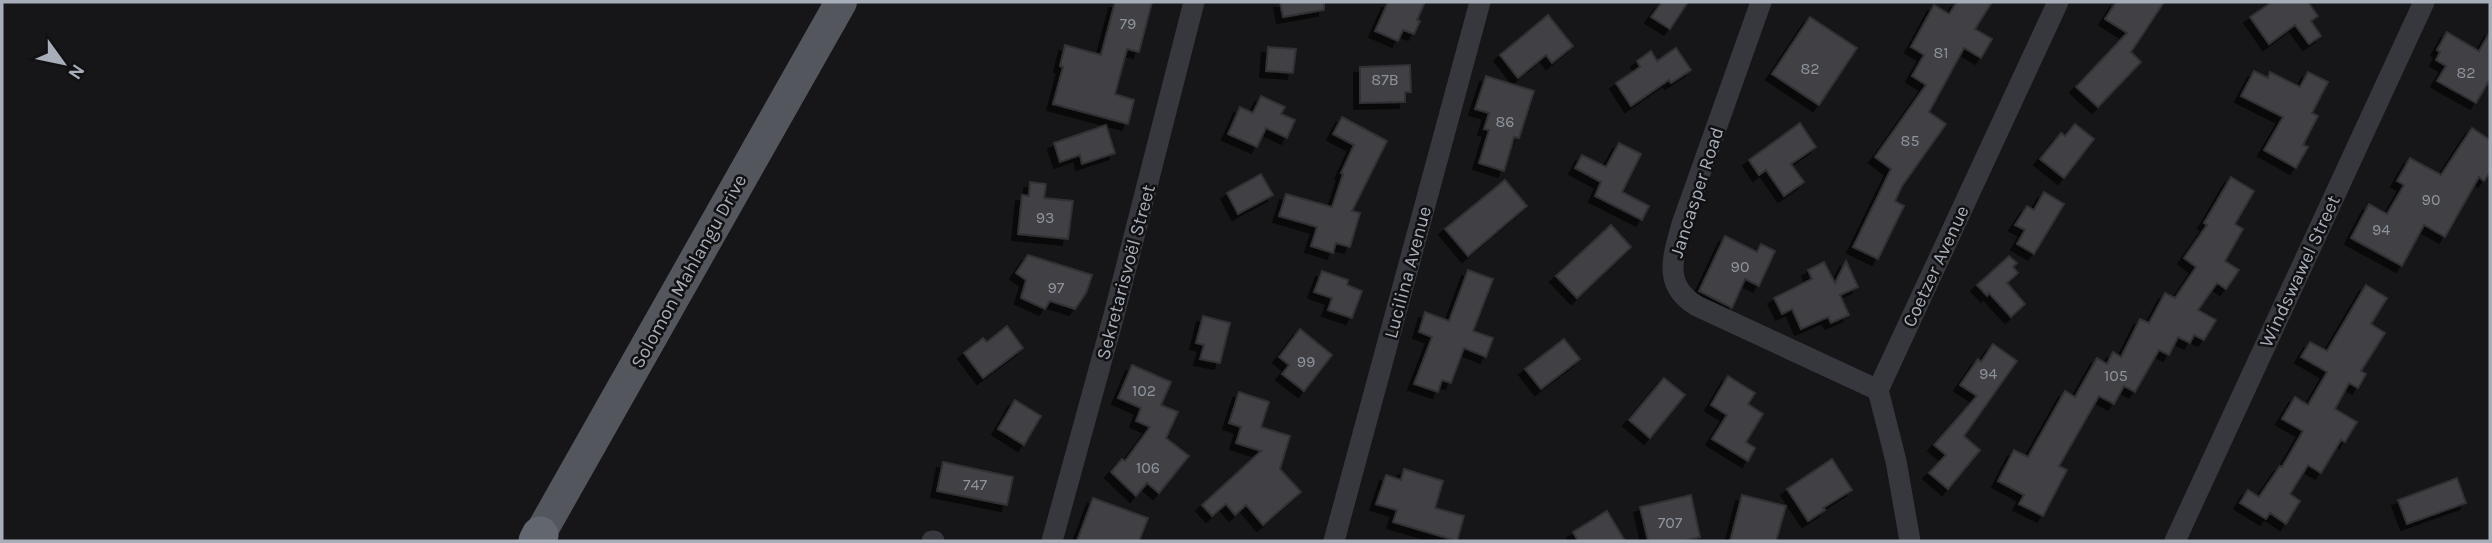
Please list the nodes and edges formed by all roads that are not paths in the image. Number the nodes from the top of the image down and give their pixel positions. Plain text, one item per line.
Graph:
1 (841, 2) edge
2 (1194, 2) edge
3 (1480, 2) edge
4 (1761, 2) edge
5 (2058, 2) edge
6 (2424, 2) edge
7 (1878, 390) junction
8 (538, 539) edge
9 (1052, 541) edge
10 (1334, 541) edge
11 (1910, 541) edge
12 (2175, 541) edge

1 - 8 main road, Solomon Mahlangu Drive
2 - 9 street, Sekretarisvoël Street
3 - 10 street, Lucilina Avenue
4 - 7 street, Jancasper Road
5 - 7 street, Coetzer Avenue
6 - 12 street, Windswawel Street
7 - 11 street

